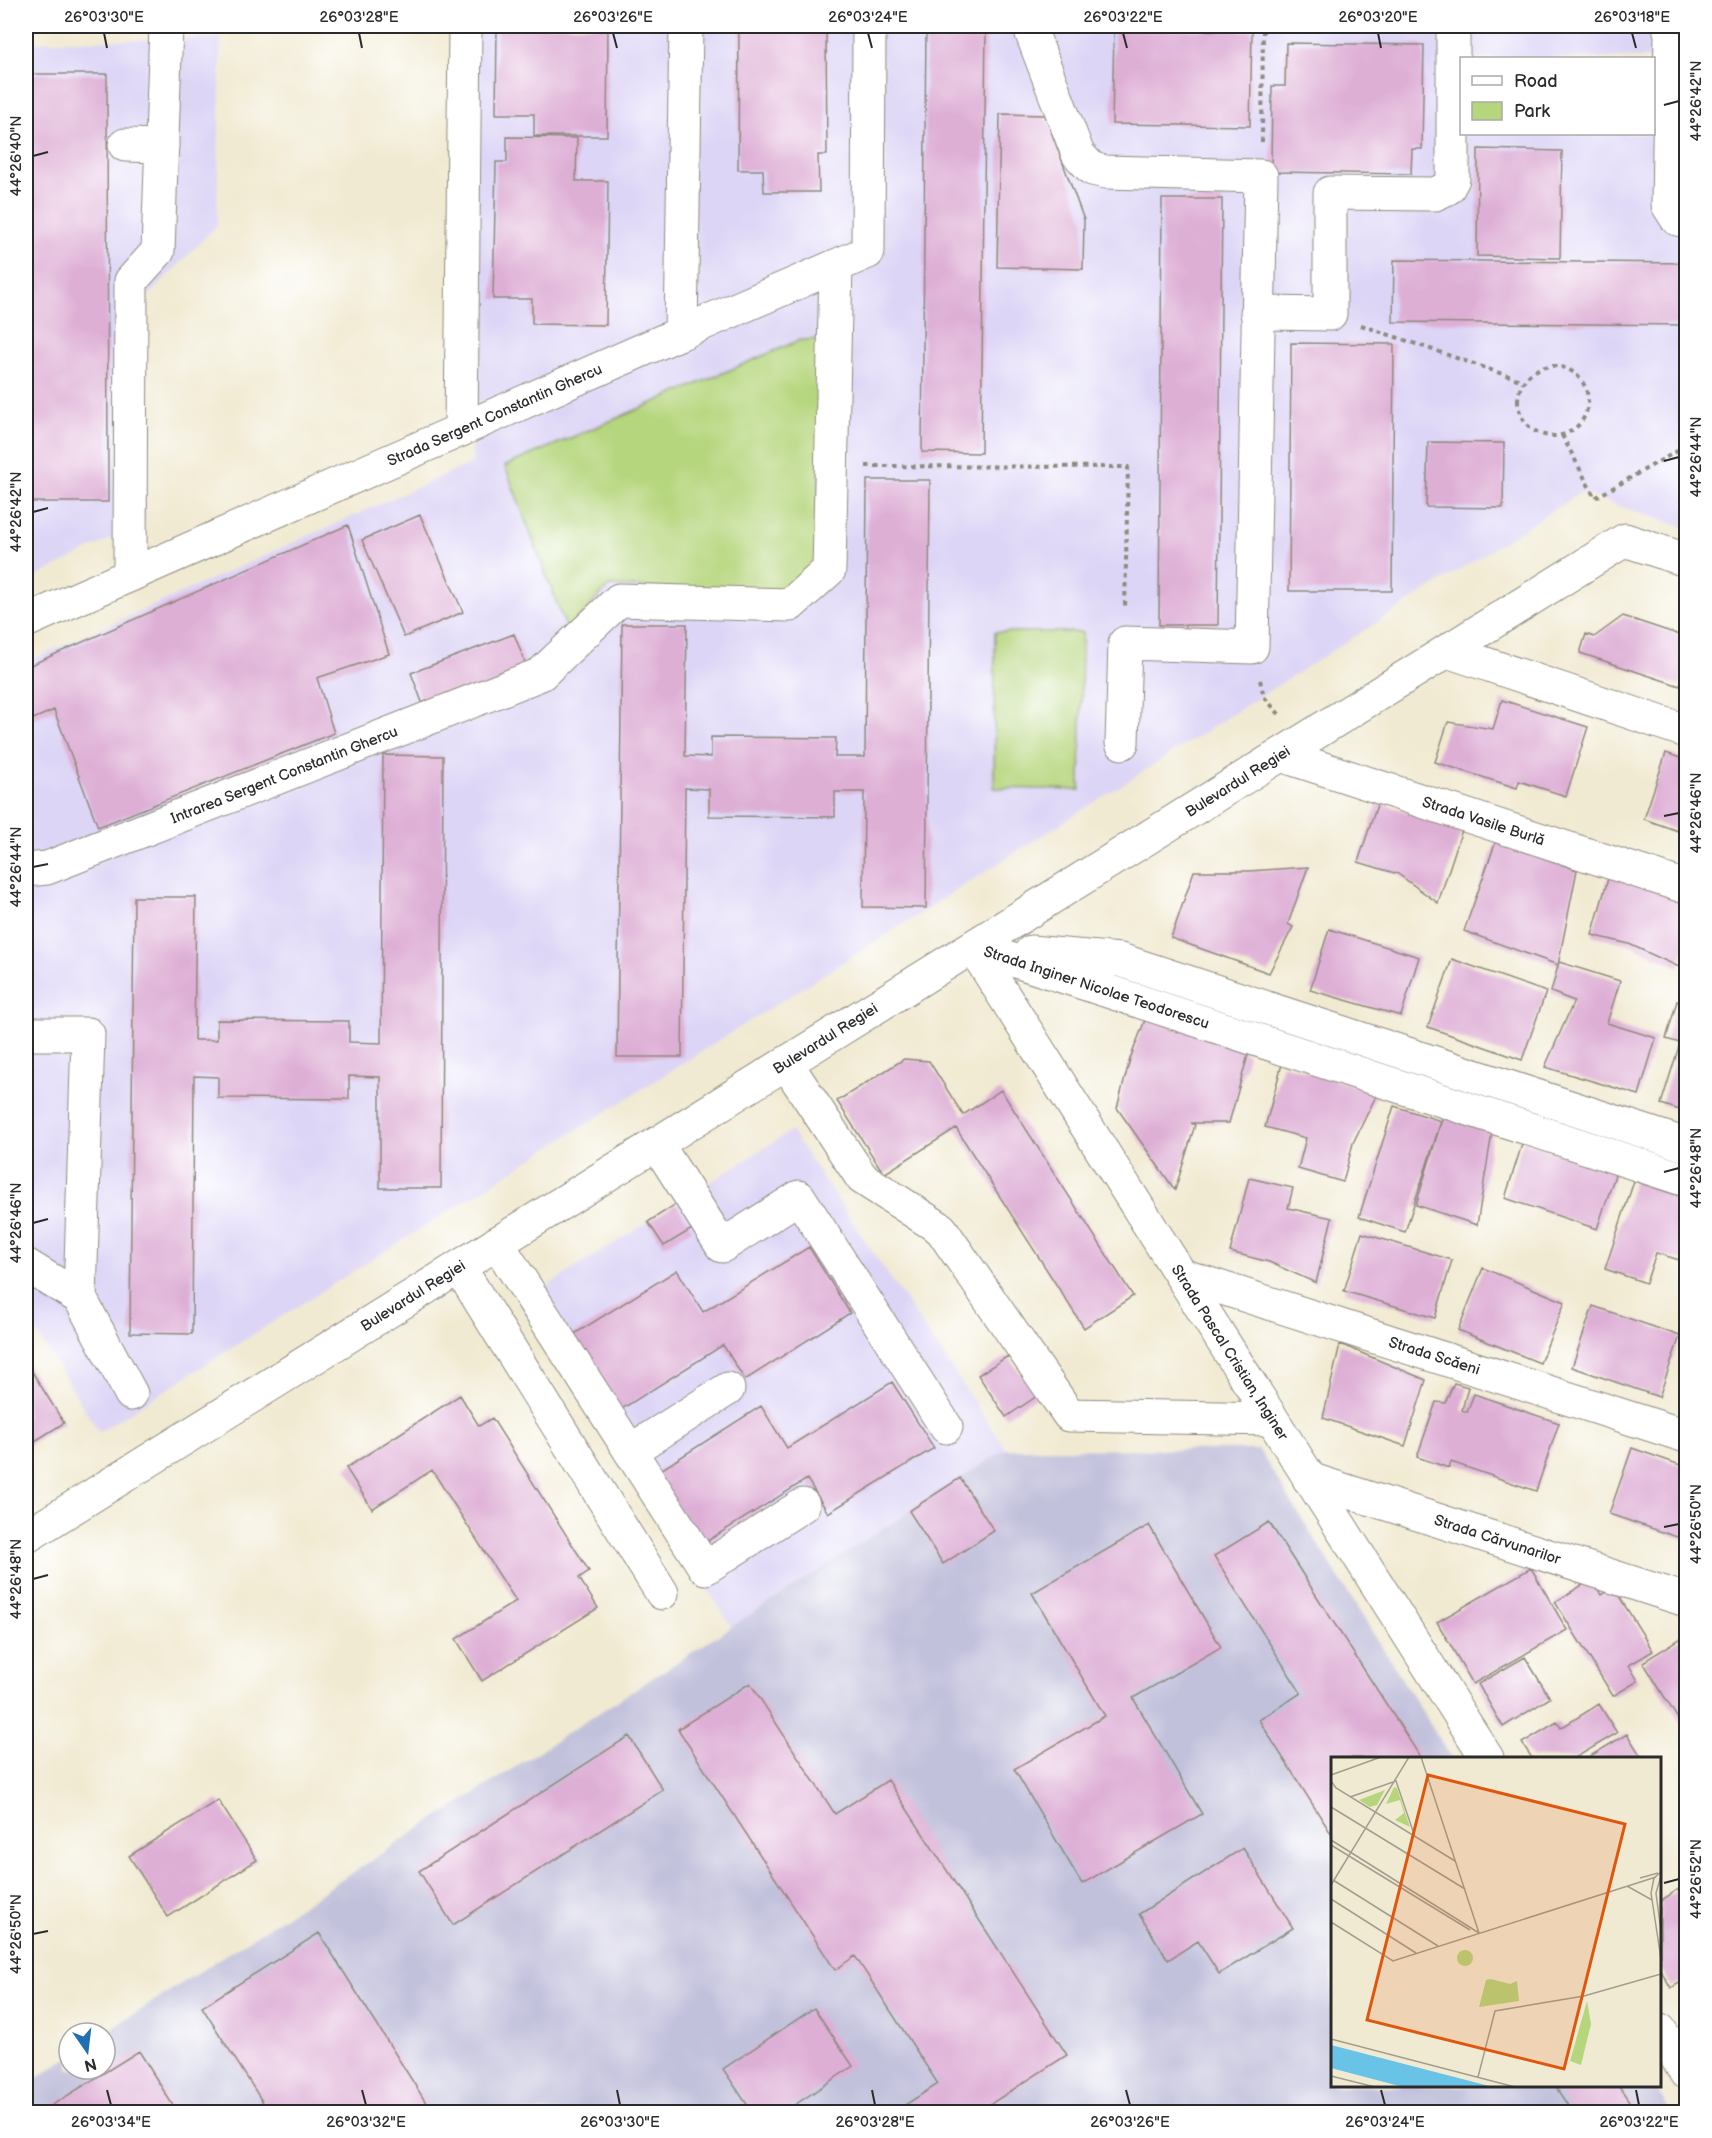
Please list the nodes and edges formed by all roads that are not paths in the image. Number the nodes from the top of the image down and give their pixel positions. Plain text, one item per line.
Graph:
1 (166, 26) edge
2 (465, 26) edge
3 (686, 26) edge
4 (869, 26) edge
5 (1029, 26) edge
6 (1453, 26) edge
7 (1669, 26) edge
8 (125, 145) dead end
9 (162, 146) junction
10 (1686, 221) edge
11 (836, 266) junction
12 (1257, 313) junction
13 (681, 333) junction
14 (461, 430) junction
15 (1686, 560) edge
16 (130, 575) junction
17 (26, 621) edge
18 (1447, 651) junction
19 (1686, 731) edge
20 (1122, 743) dead end
21 (1292, 748) junction
22 (26, 870) edge
23 (1686, 887) edge
24 (973, 947) junction
25 (26, 1034) edge
26 (786, 1063) junction
27 (657, 1144) junction
28 (1686, 1145) edge
29 (1686, 1180) edge
30 (497, 1244) junction
31 (26, 1265) edge
32 (459, 1267) junction
33 (1181, 1275) junction
34 (80, 1298) junction
35 (728, 1389) dead end
36 (131, 1394) dead end
37 (1271, 1419) junction
38 (946, 1427) dead end
39 (1686, 1436) edge
40 (630, 1451) junction
41 (1309, 1479) junction
42 (804, 1505) dead end
43 (26, 1537) edge
44 (662, 1593) dead end
45 (1686, 1600) edge
46 (1486, 1757) edge
47 (1661, 2033) edge
48 (1686, 2073) edge

1 - 9 street
2 - 14 street
3 - 13 street
4 - 11 street, Strada Sergent Constantin Ghercu
5 - 12 street
6 - 12 street
7 - 10 street
8 - 9 street
9 - 16 street
11 - 13 street, Strada Sergent Constantin Ghercu
11 - 22 street, Intrarea Sergent Constantin Ghercu
12 - 20 street
13 - 14 street, Strada Sergent Constantin Ghercu
14 - 16 street, Strada Sergent Constantin Ghercu
15 - 18 street, Bulevardul Regiei
16 - 17 street, Strada Sergent Constantin Ghercu
18 - 19 street
18 - 21 street, Bulevardul Regiei
21 - 23 street, Strada Vasile Burlă
21 - 24 street, Bulevardul Regiei
24 - 26 street, Bulevardul Regiei
24 - 28 street, Strada Inginer Nicolae Teodorescu
24 - 29 street, Strada Inginer Nicolae Teodorescu
24 - 33 street, Strada Pascal Cristian, Inginer
25 - 34 street
26 - 27 street, Bulevardul Regiei
26 - 37 street
27 - 30 street, Bulevardul Regiei
27 - 38 street
30 - 32 street, Bulevardul Regiei
30 - 40 street
31 - 34 street
32 - 43 street, Bulevardul Regiei
32 - 44 street
33 - 37 street, Strada Pascal Cristian, Inginer
33 - 39 street, Strada Scăeni
34 - 36 street
35 - 40 street
37 - 41 street, Strada Pascal Cristian, Inginer
40 - 42 street
41 - 45 street, Strada Cărvunarilor
41 - 46 street, Strada Pascal Cristian, Inginer
47 - 48 street

